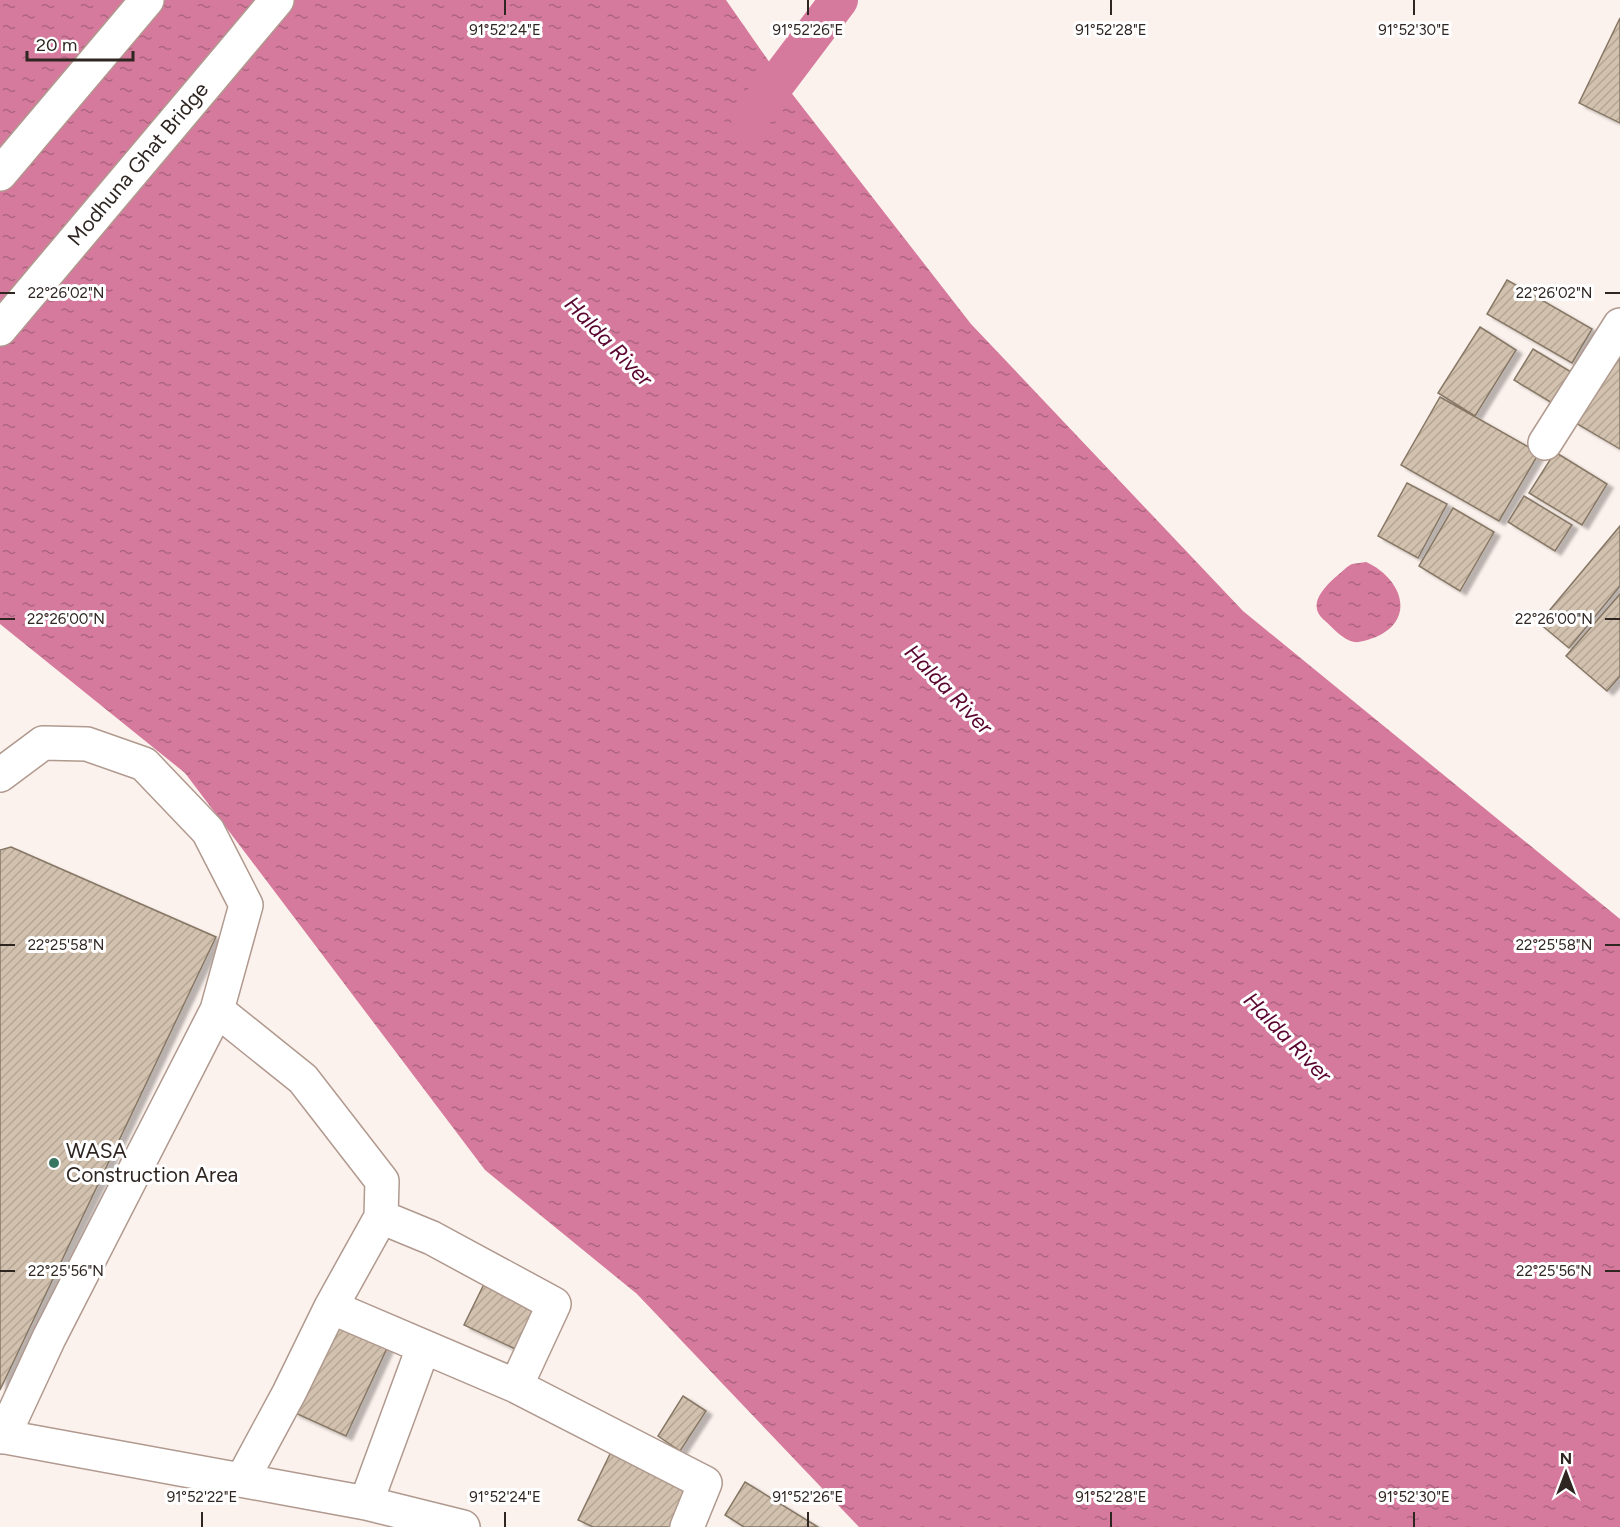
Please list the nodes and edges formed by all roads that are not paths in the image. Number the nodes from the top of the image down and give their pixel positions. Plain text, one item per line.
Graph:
1 (147, 0) edge
2 (277, 0) edge
3 (0, 174) edge
4 (1620, 325) edge
5 (0, 329) edge
6 (1545, 443) dead end
7 (0, 775) edge
8 (217, 1010) junction
9 (381, 1217) junction
10 (331, 1307) junction
11 (423, 1348) junction
12 (516, 1386) junction
13 (2, 1437) edge
14 (242, 1480) junction
15 (366, 1503) junction
16 (463, 1527) edge
17 (687, 1527) edge

1 - 3 street
2 - 5 street, Modhuna Ghat Bridge
4 - 6 street
7 - 8 street
8 - 9 street
8 - 13 street
9 - 10 street
9 - 12 street
10 - 11 street
10 - 14 street
11 - 12 street
11 - 15 street
12 - 17 street
13 - 14 street
14 - 15 street
15 - 16 street

